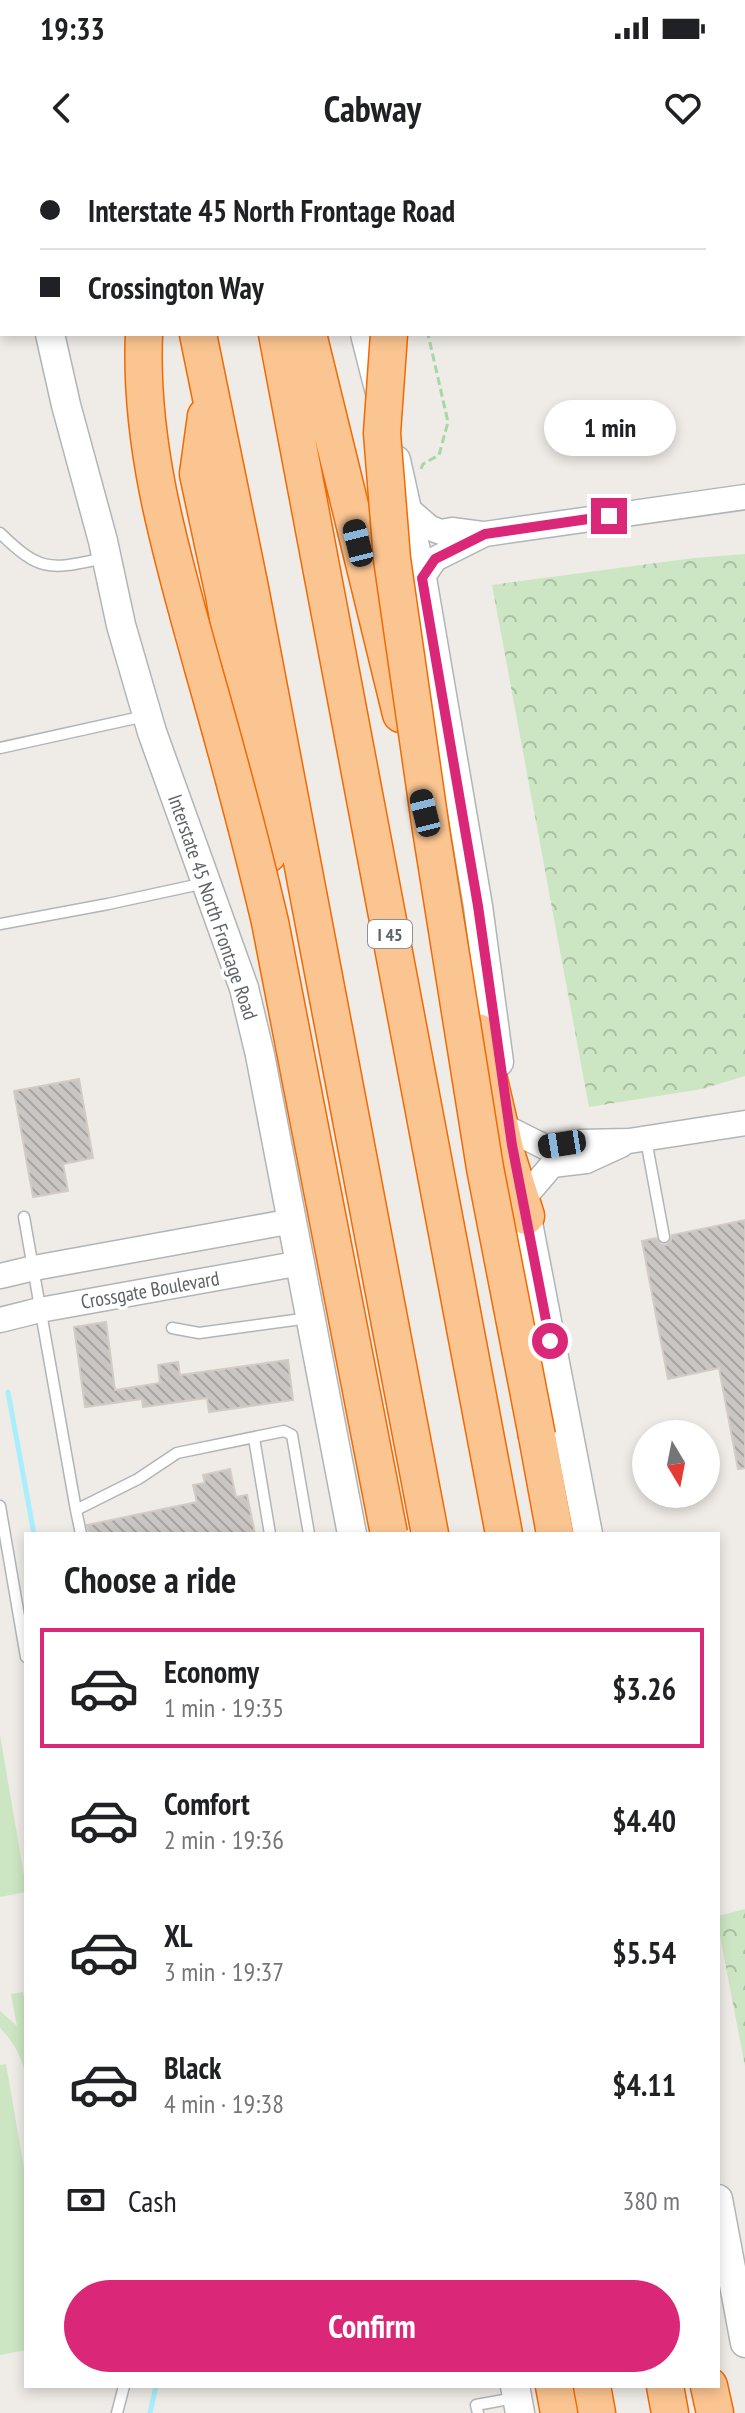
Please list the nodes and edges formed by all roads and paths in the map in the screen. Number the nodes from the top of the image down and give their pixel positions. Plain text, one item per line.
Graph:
1 (50, 336) edge
2 (144, 336) edge
3 (198, 336) edge
4 (277, 336) edge
5 (308, 336) edge
6 (365, 336) edge
7 (389, 336) edge
8 (428, 336) edge
9 (209, 387) junction
10 (419, 473) dead end
11 (745, 497) edge
12 (408, 509) junction
13 (0, 533) edge
14 (485, 534) junction
15 (106, 558) junction
16 (422, 578) junction
17 (147, 715) junction
18 (0, 748) edge
19 (207, 882) junction
20 (0, 924) edge
21 (745, 1123) edge
22 (509, 1129) junction
23 (637, 1140) junction
24 (525, 1208) junction
25 (24, 1217) dead end
26 (293, 1221) junction
27 (664, 1237) dead end
28 (301, 1263) junction
29 (34, 1268) junction
30 (0, 1276) edge
31 (40, 1310) junction
32 (311, 1318) junction
33 (0, 1320) edge
34 (172, 1328) dead end
35 (254, 1438) junction
36 (0, 1506) edge
37 (76, 1510) junction
38 (81, 1532) edge
39 (270, 1532) edge
40 (309, 1532) edge
41 (352, 1532) edge
42 (378, 1532) edge
43 (389, 1532) edge
44 (430, 1532) edge
45 (504, 1532) edge
46 (555, 1532) edge
47 (588, 1532) edge
48 (24, 1645) edge
49 (720, 2210) edge
50 (745, 2343) edge
51 (123, 2388) edge
52 (554, 2388) edge
53 (592, 2388) edge
54 (665, 2388) edge
55 (709, 2388) edge
56 (517, 2399) edge
57 (117, 2413) edge
58 (478, 2413) edge
59 (559, 2413) edge
60 (597, 2413) edge
61 (670, 2413) edge
62 (715, 2413) edge

1 - 15 main road, Interstate 45 North Frontage Road
2 - 43 highway, bridge
3 - 9 highway
4 - 45 highway, I 45
5 - 24 highway
6 - 12 main road
7 - 46 highway, bridge
8 - 10 path
9 - 42 highway
9 - 44 highway
11 - 14 street
12 - 14 street
12 - 16 main road
13 - 15 lane
14 - 16 street
15 - 17 main road, Interstate 45 North Frontage Road
16 - 22 main road
17 - 18 lane
17 - 19 main road, Interstate 45 North Frontage Road
19 - 20 lane
19 - 26 main road, Interstate 45 North Frontage Road
21 - 23 street
22 - 23 street
22 - 24 main road
23 - 24 street
23 - 27 lane
24 - 47 main road
25 - 29 lane
26 - 28 main road, Interstate 45 North Frontage Road
26 - 29 street, Crossgate Boulevard
28 - 31 street, Crossgate Boulevard
28 - 32 main road, Interstate 45 North Frontage Road
29 - 30 street, Crossgate Boulevard
29 - 31 lane
31 - 33 street, Crossgate Boulevard
31 - 37 lane
32 - 34 lane
32 - 41 main road, Interstate 45 North Frontage Road
35 - 37 lane
35 - 39 lane
35 - 40 lane
36 - 48 lane
37 - 38 lane
49 - 50 main road
51 - 57 lane
52 - 59 highway
53 - 60 highway
54 - 61 highway
55 - 62 highway
56 - 58 lane

